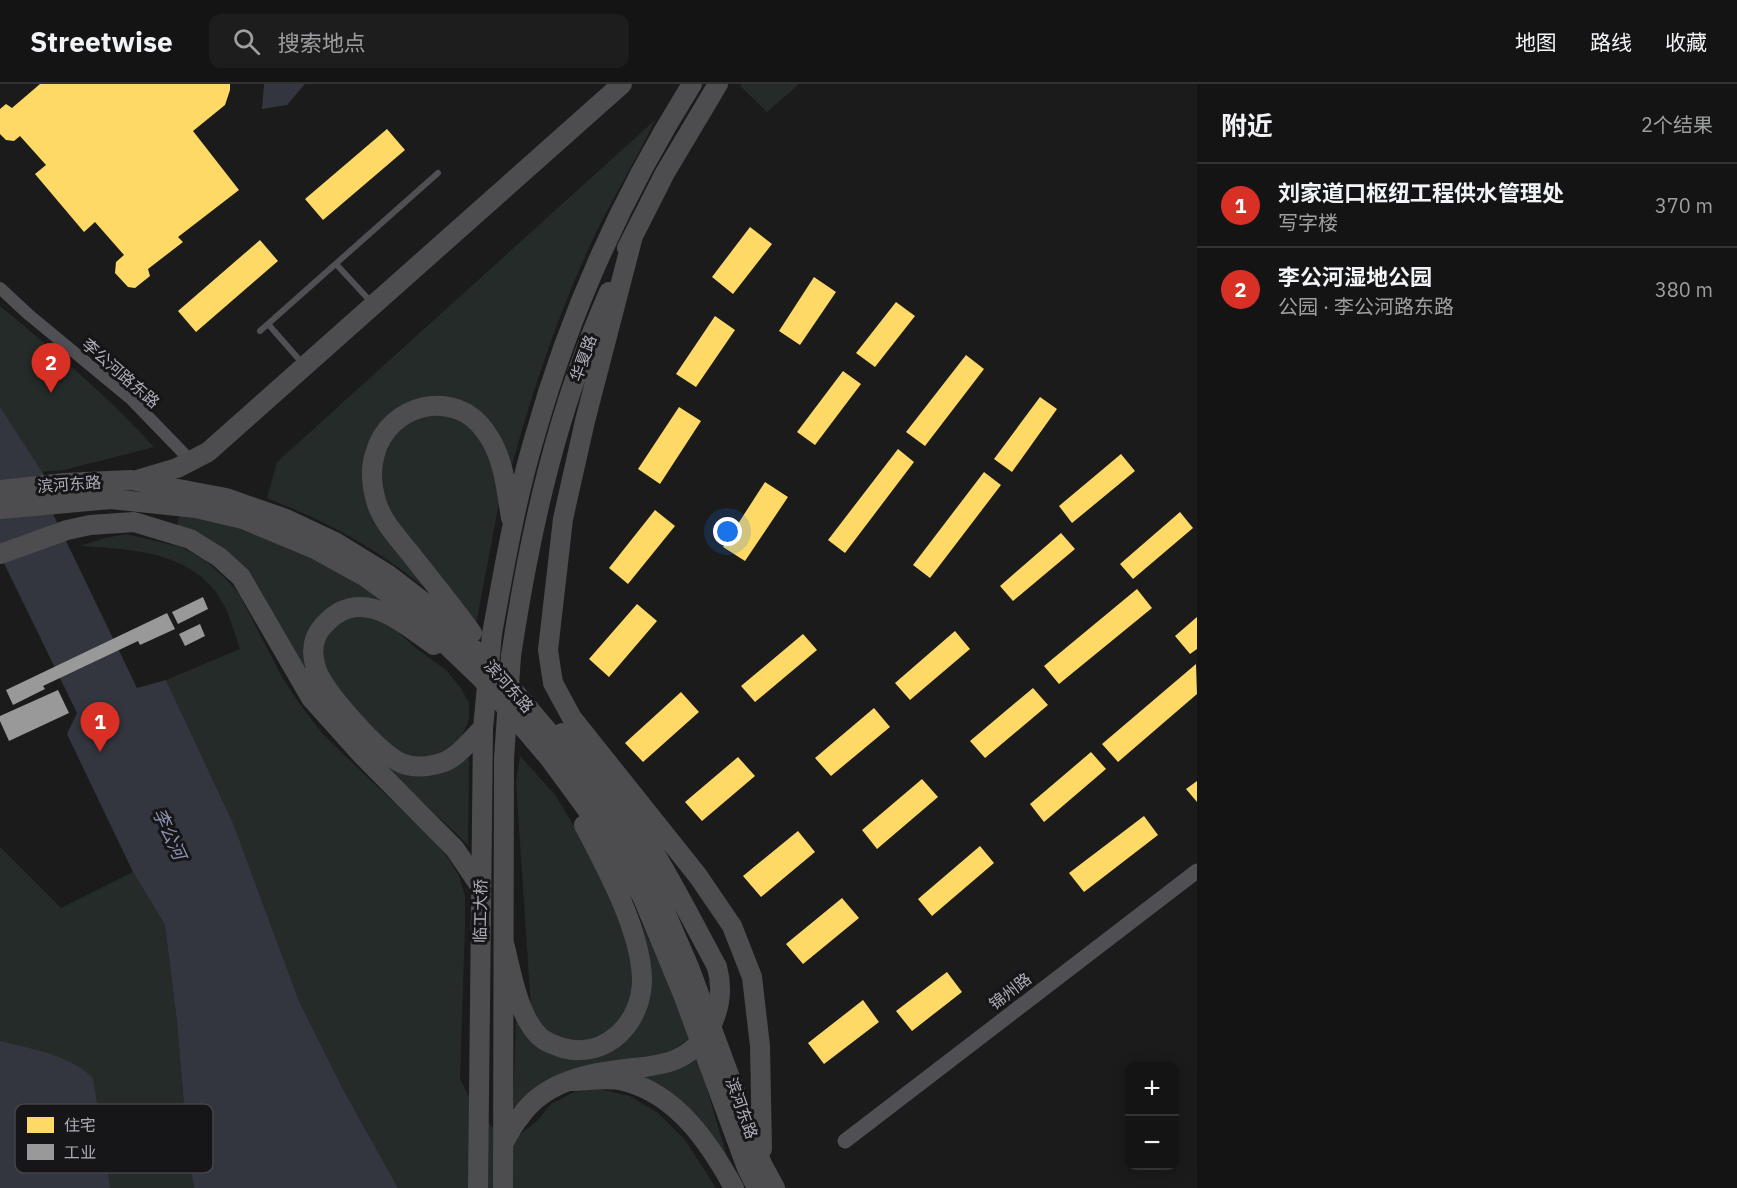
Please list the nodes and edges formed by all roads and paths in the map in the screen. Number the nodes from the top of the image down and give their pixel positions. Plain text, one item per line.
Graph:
1 (692, 84) edge
2 (718, 84) edge
3 (614, 89) edge
4 (438, 173) dead end
5 (633, 236) junction
6 (336, 264) junction
7 (0, 288) edge
8 (374, 305) junction
9 (268, 324) junction
10 (260, 331) dead end
11 (305, 366) junction
12 (191, 461) junction
13 (131, 480) junction
14 (0, 490) edge
15 (0, 509) edge
16 (512, 524) junction
17 (0, 555) edge
18 (492, 634) joint
19 (511, 656) joint
20 (502, 677) junction
21 (481, 678) junction
22 (524, 701) junction
23 (483, 728) junction
24 (550, 759) junction
25 (1197, 871) edge
26 (480, 886) junction
27 (504, 943) junction
28 (568, 1081) junction
29 (845, 1141) dead end
30 (503, 1144) junction
31 (762, 1164) junction
32 (478, 1188) edge
33 (503, 1188) edge
34 (734, 1188) edge
35 (757, 1188) edge
36 (775, 1188) edge

1 - 16 main road, 华夏路
2 - 5 main road, 华夏路
3 - 8 main road
4 - 6 lane
5 - 19 main road, 华夏路
5 - 31 main road
6 - 8 lane
6 - 9 lane
7 - 12 street, 李公河路东路
8 - 11 main road
9 - 10 lane
9 - 11 lane
11 - 12 main road
12 - 13 main road
13 - 14 main road, 滨河东路
13 - 20 main road, 滨河东路
15 - 21 main road, 滨河东路
16 - 18 main road, 华夏路
16 - 20 main road
17 - 26 main road
18 - 23 main road, 临工大桥, bridge
19 - 27 main road, 临工大桥, bridge
20 - 22 main road, 滨河东路
21 - 23 main road
21 - 24 main road, 滨河东路
22 - 28 main road, bridge
22 - 31 main road, 滨河东路
23 - 26 main road, 临工大桥
24 - 27 main road
24 - 35 main road, 滨河东路
25 - 29 street, 锦州路
26 - 32 main road, 临工大桥
27 - 30 main road, 临工大桥
28 - 30 main road
28 - 34 main road
30 - 33 main road, 临工大桥
31 - 36 main road, 滨河东路

